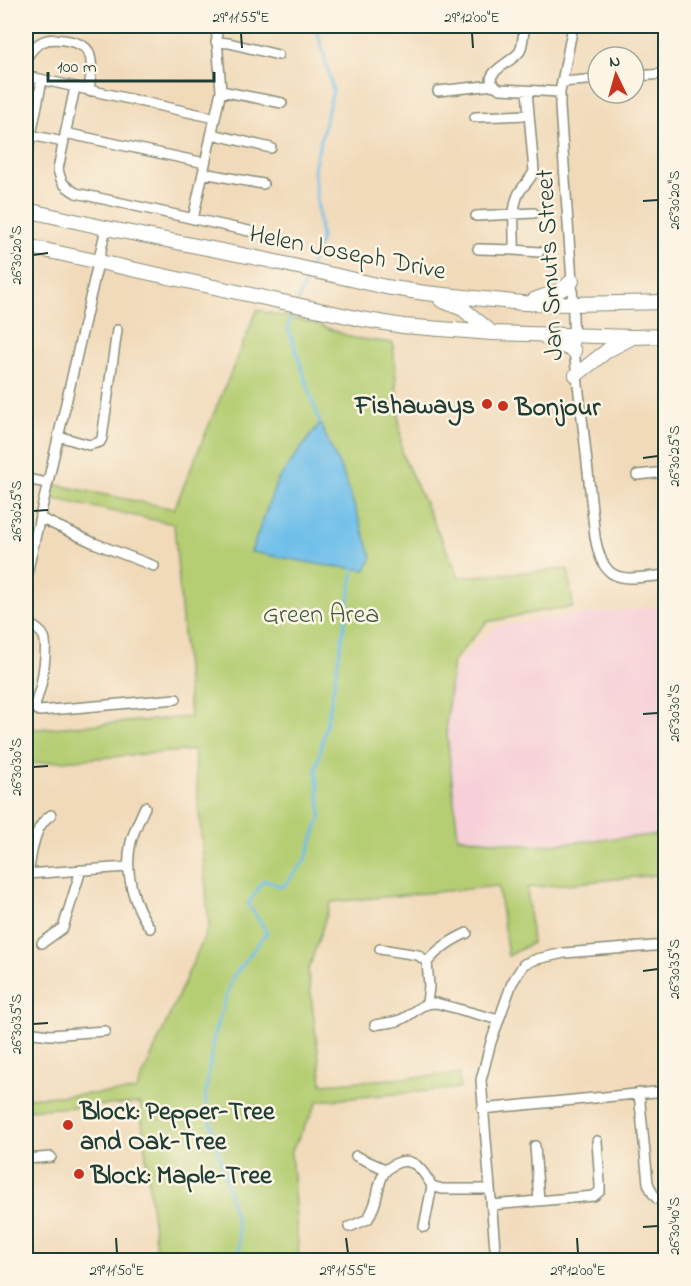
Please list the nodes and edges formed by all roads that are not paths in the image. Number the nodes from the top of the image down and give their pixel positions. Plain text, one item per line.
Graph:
1 (216, 26) edge
2 (573, 26) edge
3 (525, 27) edge
4 (216, 42) junction
5 (278, 55) dead end
6 (26, 58) edge
7 (666, 74) edge
8 (646, 75) edge
9 (26, 76) edge
10 (42, 80) junction
11 (586, 82) edge
12 (494, 85) junction
13 (75, 87) junction
14 (561, 87) junction
15 (89, 90) junction
16 (438, 91) dead end
17 (527, 91) junction
18 (221, 92) junction
19 (282, 103) dead end
20 (529, 115) junction
21 (475, 117) dead end
22 (216, 118) junction
23 (28, 134) edge
24 (212, 134) junction
25 (64, 138) junction
26 (271, 148) dead end
27 (26, 160) edge
28 (204, 168) junction
29 (263, 184) dead end
30 (26, 210) edge
31 (534, 213) dead end
32 (515, 214) junction
33 (476, 216) dead end
34 (193, 219) junction
35 (106, 228) junction
36 (249, 231) dead end
37 (26, 246) edge
38 (478, 249) dead end
39 (514, 250) junction
40 (539, 252) dead end
41 (98, 262) junction
42 (572, 281) junction
43 (425, 293) junction
44 (666, 302) edge
45 (523, 303) junction
46 (572, 304) junction
47 (117, 330) dead end
48 (492, 333) junction
49 (538, 335) junction
50 (573, 336) junction
51 (666, 336) edge
52 (633, 337) junction
53 (574, 351) junction
54 (576, 375) junction
55 (58, 436) junction
56 (666, 472) edge
57 (637, 475) dead end
58 (26, 479) edge
59 (47, 483) junction
60 (40, 518) junction
61 (154, 566) dead end
62 (666, 575) edge
63 (26, 578) edge
64 (26, 623) edge
65 (176, 699) dead end
66 (145, 807) dead end
67 (51, 815) dead end
68 (128, 867) junction
69 (81, 870) junction
70 (27, 874) edge
71 (150, 928) dead end
72 (467, 933) dead end
73 (42, 943) dead end
74 (666, 945) edge
75 (380, 949) dead end
76 (427, 962) junction
77 (427, 1003) junction
78 (499, 1020) junction
79 (375, 1024) dead end
80 (105, 1031) dead end
81 (26, 1032) edge
82 (666, 1091) edge
83 (639, 1093) junction
84 (482, 1109) junction
85 (597, 1142) dead end
86 (535, 1146) dead end
87 (357, 1156) dead end
88 (51, 1157) dead end
89 (26, 1159) edge
90 (387, 1170) junction
91 (432, 1186) junction
92 (490, 1189) junction
93 (539, 1201) junction
94 (666, 1204) edge
95 (492, 1205) junction
96 (349, 1227) dead end
97 (424, 1227) dead end
98 (496, 1260) edge

1 - 4 street
2 - 14 street, Jan Smuts Street
3 - 12 street
4 - 5 street
4 - 18 street
6 - 15 street
7 - 8 street
9 - 10 street
10 - 13 street
10 - 23 street
11 - 14 street
12 - 16 street
12 - 17 street
13 - 15 street
13 - 25 street
14 - 17 street
14 - 42 street, Jan Smuts Street
15 - 22 street
17 - 20 street
18 - 19 street
18 - 22 street
20 - 21 street
20 - 32 street
22 - 24 street
23 - 25 street
23 - 27 street
24 - 26 street
24 - 28 street
25 - 28 street
25 - 34 street
28 - 29 street
28 - 34 street
30 - 35 street, Helen Joseph Drive
31 - 32 street
32 - 33 street
32 - 39 street
34 - 36 street
35 - 41 street
35 - 43 street, Helen Joseph Drive
37 - 41 street
38 - 39 street
39 - 40 street
41 - 48 street
41 - 55 street
42 - 45 street
42 - 46 street, Jan Smuts Street
43 - 45 street, Helen Joseph Drive
43 - 48 street
44 - 46 street, Helen Joseph Drive
45 - 46 street, Helen Joseph Drive
46 - 50 street, Jan Smuts Street
47 - 55 street
48 - 49 street
49 - 50 street
49 - 53 street
50 - 52 street
50 - 53 street, Jan Smuts Street
51 - 52 street
52 - 54 street
53 - 54 street, Jan Smuts Street
54 - 62 street, Jan Smuts Street
55 - 59 street
56 - 57 street
58 - 59 street
59 - 60 street
60 - 61 street
60 - 63 street
64 - 65 street
66 - 68 street
67 - 70 street
68 - 69 street
68 - 71 street
69 - 70 street
69 - 73 street
72 - 76 street
74 - 78 street
75 - 76 street
76 - 77 street
77 - 78 street
77 - 79 street
78 - 84 street
80 - 81 street
82 - 83 street
83 - 84 street
83 - 94 street
84 - 92 street
85 - 93 street
86 - 93 street
87 - 90 street
88 - 89 street
90 - 91 street
90 - 96 street
91 - 92 street
91 - 97 street
92 - 95 street
93 - 95 street
95 - 98 street

